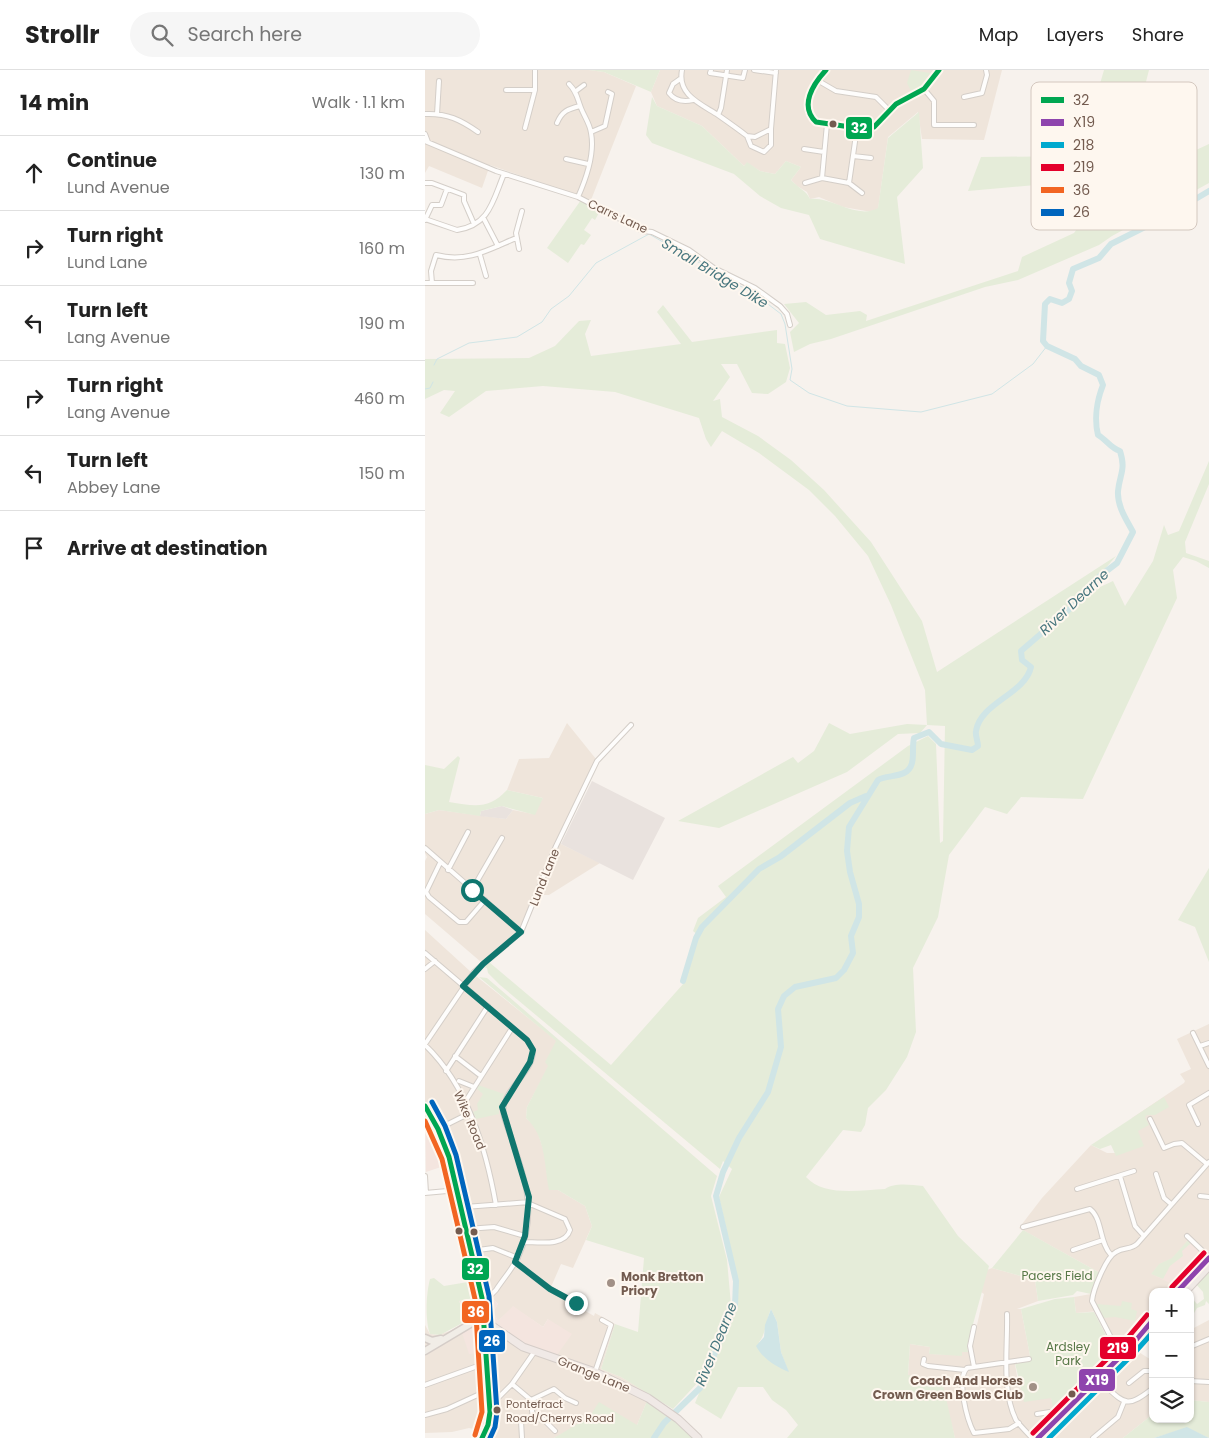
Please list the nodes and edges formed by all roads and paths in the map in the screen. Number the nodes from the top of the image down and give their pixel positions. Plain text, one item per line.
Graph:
1 (535, 70) edge
2 (682, 70) edge
3 (711, 70) edge
4 (727, 70) edge
5 (745, 70) edge
6 (754, 70) edge
7 (826, 70) edge
8 (939, 70) edge
9 (986, 70) edge
10 (776, 72) edge
11 (726, 75) junction
12 (680, 79) junction
13 (817, 80) junction
14 (439, 81) dead end
15 (569, 84) dead end
16 (584, 84) dead end
17 (924, 89) junction
18 (506, 90) dead end
19 (535, 90) junction
20 (577, 91) junction
21 (609, 92) dead end
22 (963, 97) dead end
23 (693, 100) junction
24 (580, 106) junction
25 (890, 111) junction
26 (425, 114) edge
27 (437, 114) junction
28 (718, 115) junction
29 (557, 123) dead end
30 (827, 124) junction
31 (974, 125) dead end
32 (525, 128) dead end
33 (857, 128) junction
34 (771, 129) junction
35 (478, 132) dead end
36 (591, 132) junction
37 (425, 134) edge
38 (747, 136) junction
39 (427, 141) edge
40 (804, 149) dead end
41 (824, 152) junction
42 (853, 156) junction
43 (871, 158) dead end
44 (566, 159) dead end
45 (588, 164) junction
46 (504, 174) junction
47 (822, 178) junction
48 (425, 183) edge
49 (805, 183) dead end
50 (849, 183) junction
51 (447, 189) junction
52 (861, 193) dead end
53 (578, 198) junction
54 (522, 211) dead end
55 (425, 219) edge
56 (484, 219) junction
57 (474, 224) junction
58 (516, 238) junction
59 (498, 246) junction
60 (519, 249) dead end
61 (480, 255) junction
62 (487, 276) dead end
63 (425, 283) edge
64 (431, 283) junction
65 (473, 283) dead end
66 (790, 325) dead end
67 (631, 725) dead end
68 (467, 832) dead end
69 (502, 838) dead end
70 (425, 848) edge
71 (440, 863) junction
72 (448, 870) junction
73 (472, 890) junction
74 (485, 900) junction
75 (521, 932) junction
76 (425, 953) edge
77 (435, 961) junction
78 (425, 969) edge
79 (463, 986) junction
80 (488, 1006) junction
81 (512, 1028) junction
82 (1193, 1033) dead end
83 (1209, 1043) edge
84 (425, 1045) edge
85 (1200, 1046) junction
86 (455, 1056) junction
87 (1209, 1066) edge
88 (446, 1071) junction
89 (481, 1076) junction
90 (459, 1082) dead end
91 (474, 1087) junction
92 (1209, 1093) edge
93 (465, 1102) junction
94 (425, 1106) edge
95 (469, 1113) junction
96 (1150, 1119) dead end
97 (1198, 1122) dead end
98 (438, 1129) junction
99 (1165, 1148) junction
100 (1157, 1151) dead end
101 (1208, 1163) edge
102 (1134, 1171) dead end
103 (1156, 1174) dead end
104 (425, 1176) edge
105 (1120, 1176) junction
106 (1077, 1189) dead end
107 (458, 1190) junction
108 (426, 1193) edge
109 (1200, 1196) dead end
110 (1209, 1197) edge
111 (529, 1203) junction
112 (1171, 1204) junction
113 (496, 1205) junction
114 (465, 1207) dead end
115 (1023, 1227) dead end
116 (467, 1230) junction
117 (525, 1236) junction
118 (1144, 1236) junction
119 (1187, 1236) dead end
120 (1103, 1240) junction
121 (524, 1242) junction
122 (471, 1250) junction
123 (1073, 1250) dead end
124 (1111, 1255) junction
125 (518, 1258) junction
126 (1209, 1258) edge
127 (515, 1262) junction
128 (1209, 1266) edge
129 (1195, 1277) junction
130 (1182, 1288) edge
131 (1188, 1288) edge
132 (481, 1298) junction
133 (576, 1303) dead end
134 (1007, 1314) dead end
135 (602, 1320) dead end
136 (485, 1321) junction
137 (1149, 1325) edge
138 (974, 1327) dead end
139 (1149, 1332) edge
140 (449, 1336) junction
141 (425, 1338) edge
142 (1209, 1339) edge
143 (1194, 1345) edge
144 (425, 1351) edge
145 (535, 1351) junction
146 (1122, 1358) junction
147 (924, 1359) dead end
148 (1029, 1359) dead end
149 (1008, 1362) junction
150 (487, 1363) junction
151 (974, 1366) junction
152 (966, 1369) junction
153 (1149, 1371) edge
154 (595, 1372) junction
155 (1100, 1381) junction
156 (1194, 1381) edge
157 (1209, 1382) edge
158 (1129, 1383) dead end
159 (513, 1384) junction
160 (425, 1385) edge
161 (546, 1386) dead end
162 (549, 1391) junction
163 (1149, 1391) edge
164 (482, 1393) dead end
165 (498, 1398) dead end
166 (531, 1400) junction
167 (1124, 1402) junction
168 (576, 1403) dead end
169 (1037, 1414) dead end
170 (425, 1415) edge
171 (1057, 1419) junction
172 (533, 1420) junction
173 (1019, 1423) junction
174 (555, 1431) dead end
175 (481, 1438) edge
176 (522, 1438) edge
177 (698, 1438) edge
178 (1031, 1438) edge
179 (1038, 1438) edge
180 (1045, 1438) edge
181 (1093, 1438) edge

1 - 19 street
2 - 12 street
3 - 11 street
4 - 11 street
5 - 11 street
6 - 10 street
7 - 13 street
8 - 17 street
9 - 22 street
10 - 34 street
11 - 28 street
12 - 23 street
12 - 23 street
13 - 25 street
13 - 30 street
14 - 27 street
15 - 20 street
16 - 20 street
17 - 25 street
17 - 31 street
18 - 19 street
19 - 32 street
20 - 24 street
21 - 36 street
23 - 28 street
24 - 29 street
24 - 36 street
25 - 33 street
26 - 27 street
27 - 35 street
28 - 38 street
30 - 33 street
30 - 41 street
33 - 42 street
34 - 38 street
34 - 38 street
36 - 45 street
37 - 39 street
39 - 46 street, Carrs Lane
40 - 41 street
41 - 47 street
42 - 43 street
42 - 50 street
44 - 45 street
45 - 53 street
46 - 53 street, Carrs Lane
46 - 56 street
47 - 49 street
47 - 50 street
48 - 51 street
50 - 52 street
51 - 55 street
51 - 57 street
53 - 66 street, Carrs Lane
54 - 58 street
55 - 57 street
56 - 57 street
56 - 59 street
58 - 59 street
58 - 60 street
59 - 61 street
61 - 62 street
61 - 64 street
63 - 64 street
64 - 65 street
67 - 75 street, Lund Lane
68 - 72 street
69 - 73 street
70 - 71 street
71 - 72 street
71 - 74 street
72 - 73 street
73 - 74 street
74 - 75 street
75 - 79 street, Lund Lane
76 - 77 street
77 - 78 street
77 - 79 street
79 - 80 street
79 - 84 street, Lund Lane
80 - 81 street
80 - 86 street
81 - 89 street
81 - 111 street
82 - 85 street
83 - 85 street
84 - 88 street, Wike Road
85 - 87 street
86 - 88 street
86 - 89 street
88 - 93 street, Wike Road
89 - 91 street
90 - 91 street
91 - 93 street
92 - 97 street
93 - 95 street, Wike Road
94 - 98 highway
95 - 98 street
95 - 113 street, Wike Road
96 - 99 street
98 - 107 highway
99 - 100 street
99 - 101 street
101 - 112 street
102 - 105 street
103 - 112 street
104 - 108 street
105 - 106 street
105 - 118 street
107 - 108 street
107 - 116 highway
109 - 110 street
111 - 113 street
111 - 117 street
111 - 121 street
112 - 118 street
113 - 114 street
115 - 120 street
116 - 117 street
116 - 122 highway
117 - 121 street
118 - 124 street
119 - 126 street
120 - 123 street
120 - 124 street
121 - 125 street
122 - 125 street
122 - 132 highway
124 - 146 street
125 - 127 street
126 - 129 highway
127 - 132 street
127 - 133 street
128 - 129 highway
129 - 130 highway
129 - 131 highway
132 - 136 highway
134 - 149 street
135 - 154 street
136 - 140 main road
136 - 145 highway, Grange Lane
136 - 150 highway
137 - 146 highway
138 - 151 street
139 - 146 highway
140 - 141 main road
140 - 144 main road
142 - 143 street
145 - 154 highway, Grange Lane
145 - 159 street
146 - 155 highway
147 - 152 street
148 - 149 street
149 - 151 street
149 - 173 street
150 - 160 street
150 - 175 highway
151 - 152 street
152 - 173 street
153 - 158 street
154 - 177 highway, Grange Lane
155 - 167 street
155 - 171 highway
155 - 180 highway
156 - 157 street
159 - 165 street
159 - 166 street
161 - 162 street
162 - 166 street
162 - 168 street
163 - 167 street
164 - 170 street
166 - 172 street
167 - 181 street
169 - 171 street
171 - 179 highway
172 - 174 street
172 - 176 street
173 - 178 street

